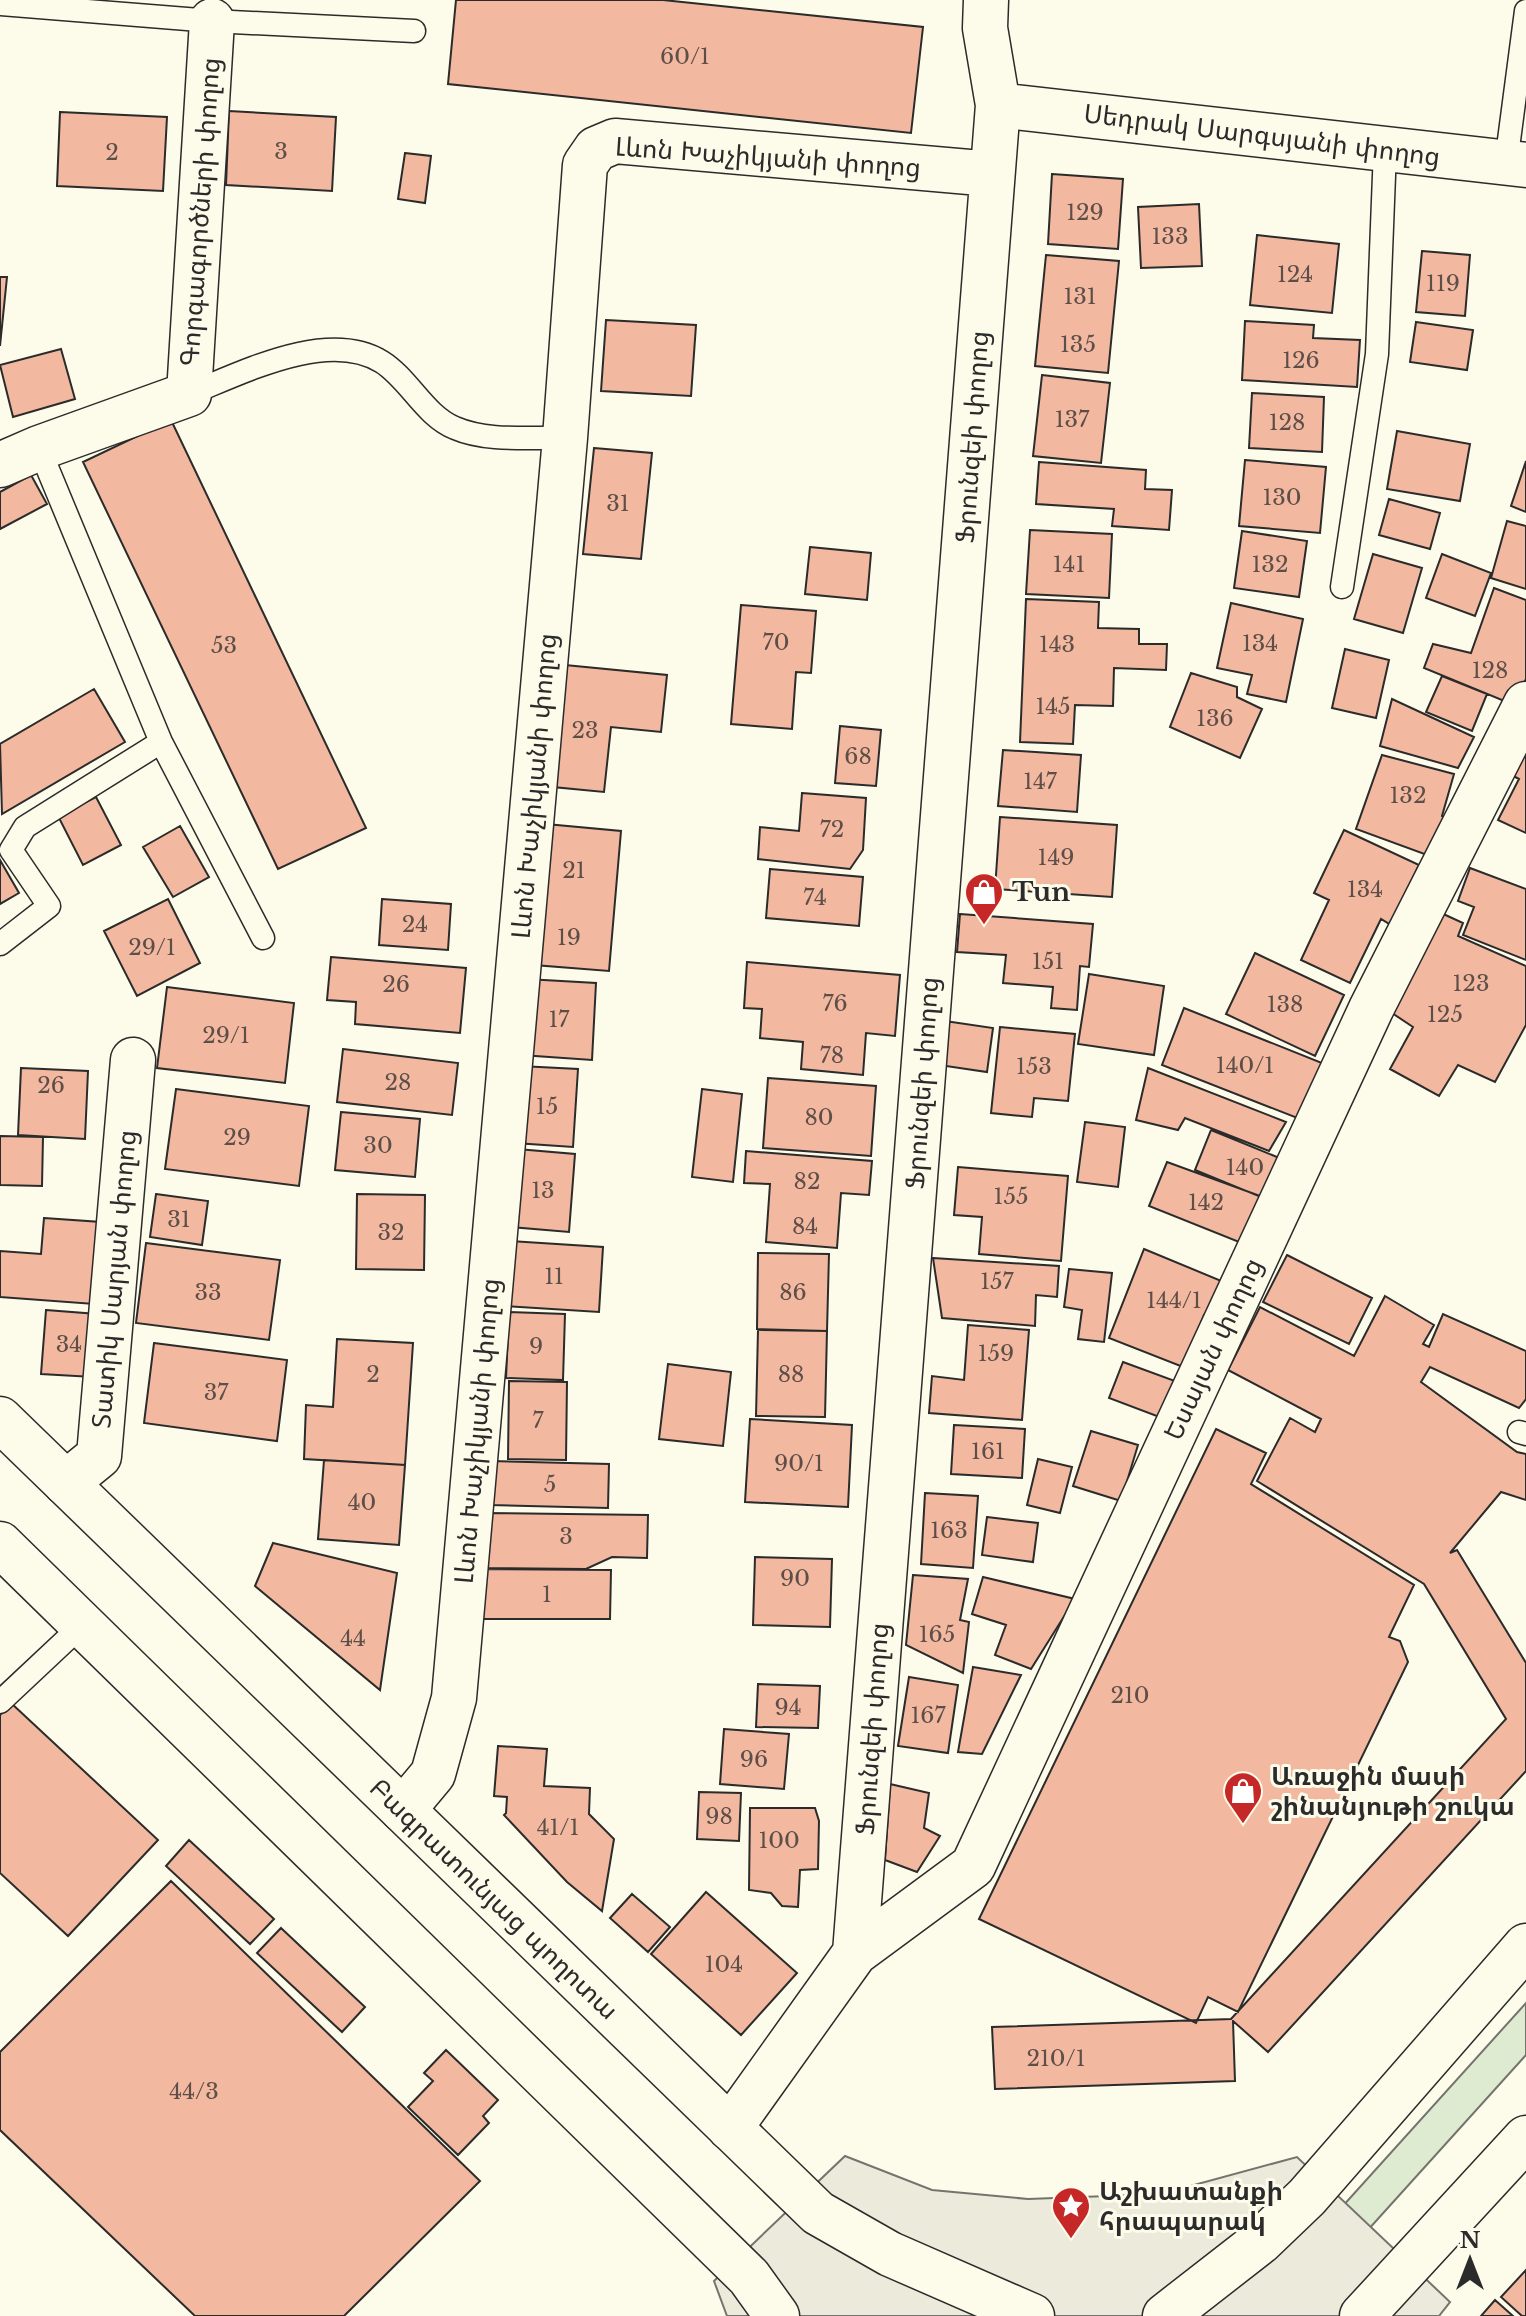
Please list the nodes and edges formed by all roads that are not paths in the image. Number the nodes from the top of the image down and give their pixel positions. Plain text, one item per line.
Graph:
1 (986, 0) edge
2 (0, 4) edge
3 (1526, 11) edge
4 (212, 21) junction
5 (414, 31) dead end
6 (998, 105) junction
7 (1385, 150) junction
8 (1516, 164) edge
9 (992, 174) junction
10 (189, 394) junction
11 (565, 438) junction
12 (19, 456) edge
13 (1342, 587) dead end
14 (1526, 704) edge
15 (161, 742) junction
16 (263, 938) dead end
17 (0, 944) edge
18 (133, 1060) dead end
19 (0, 1419) edge
20 (66, 1483) junction
21 (0, 1544) edge
22 (82, 1625) junction
23 (0, 1702) edge
24 (403, 1810) junction
25 (1526, 1946) edge
26 (855, 1953) junction
27 (730, 2128) junction
28 (1526, 2138) edge
29 (777, 2316) edge
30 (1032, 2316) edge
31 (1165, 2316) edge
32 (1362, 2316) edge

1 - 6 street, Ֆրունզեի փողոց
2 - 4 lane
3 - 8 lane
4 - 5 lane
4 - 10 street, Գորգագործների փողոց
6 - 7 street, Սեդրակ Սարգսյանի փողոց
6 - 9 street, Ֆրունզեի փողոց
7 - 8 street, Սեդրակ Սարգսյանի փողոց
7 - 13 lane
9 - 11 street, Լևոն Խաչիկյանի փողոց
9 - 26 street, Ֆրունզեի փողոց
10 - 11 lane
10 - 12 street, Գորգագործների փողոց
11 - 24 street, Լևոն Խաչիկյանի փողոց
12 - 15 lane
14 - 26 street, Եսայան փողոց
15 - 16 lane
15 - 17 lane
18 - 20 street, Տատիկ Սարյան փողոց
19 - 20 street, Բագրատունյաց պողոտա
20 - 24 street, Բագրատունյաց պողոտա
21 - 22 street
22 - 23 lane
22 - 29 street
24 - 27 street, Բագրատունյաց պողոտա
25 - 31 street
26 - 27 street
27 - 30 street, Բագրատունյաց պողոտա
28 - 32 street

